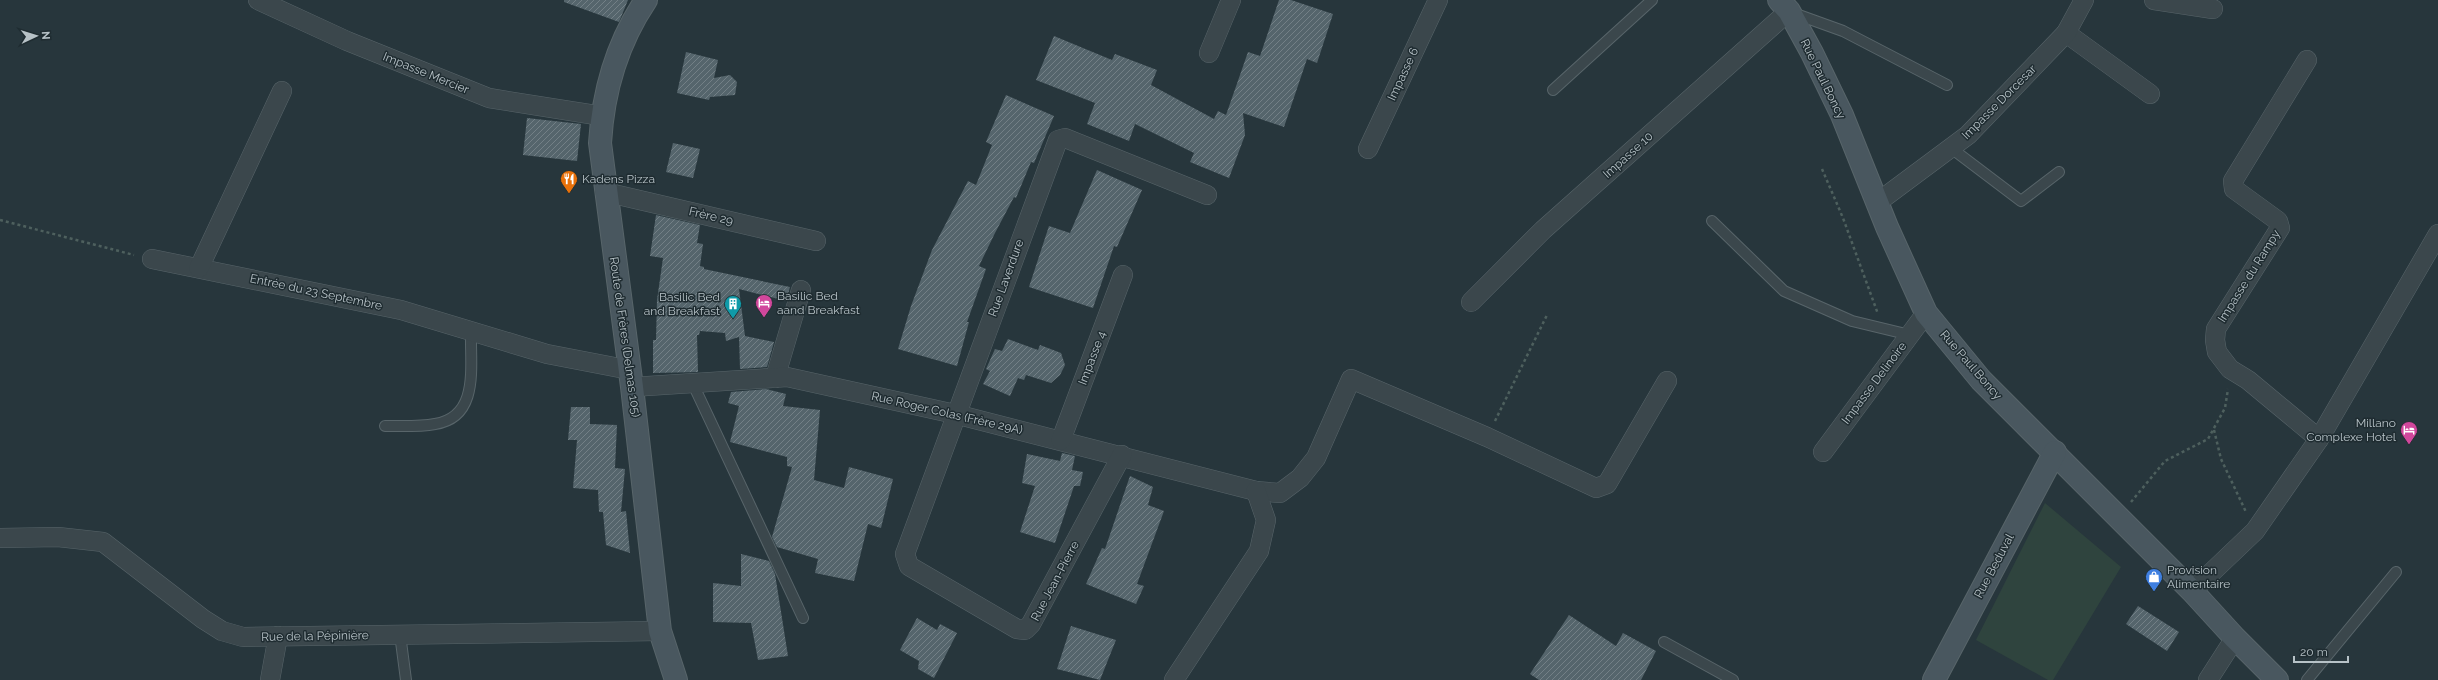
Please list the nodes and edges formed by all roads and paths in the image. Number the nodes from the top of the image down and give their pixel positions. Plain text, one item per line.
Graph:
1 (258, 0) edge
2 (646, 0) edge
3 (1231, 0) edge
4 (1438, 0) edge
5 (1652, 0) edge
6 (2084, 0) edge
7 (2154, 0) edge
8 (1784, 6) edge
9 (2213, 9) dead end
10 (2066, 33) junction
11 (1209, 53) dead end
12 (2307, 60) dead end
13 (1947, 85) dead end
14 (1553, 90) dead end
15 (282, 91) dead end
16 (2150, 94) dead end
17 (602, 116) junction
18 (1951, 148) junction
19 (1368, 149) dead end
20 (1822, 169) dead end
21 (2059, 172) dead end
22 (605, 192) junction
23 (1207, 195) dead end
24 (1878, 202) junction
25 (0, 220) edge
26 (1712, 221) dead end
27 (2438, 234) edge
28 (816, 241) dead end
29 (152, 259) joint
30 (199, 268) junction
31 (1123, 275) dead end
32 (801, 290) dead end
33 (1471, 302) dead end
34 (1926, 314) junction
35 (1547, 315) dead end
36 (1880, 328) junction
37 (471, 331) junction
38 (1910, 335) junction
39 (2230, 369) junction
40 (631, 378) junction
41 (775, 378) junction
42 (1667, 381) dead end
43 (692, 382) junction
44 (955, 414) junction
45 (385, 426) dead end
46 (2214, 430) junction
47 (1487, 438) junction
48 (2319, 439) junction
49 (1061, 440) junction
50 (1823, 452) dead end
51 (2055, 452) junction
52 (1122, 455) junction
53 (1256, 491) junction
54 (2118, 517) junction
55 (2255, 531) junction
56 (0, 538) edge
57 (909, 566) joint
58 (2396, 572) dead end
59 (2192, 592) junction
60 (803, 618) dead end
61 (660, 631) junction
62 (400, 634) junction
63 (278, 636) junction
64 (2235, 638) junction
65 (1664, 642) dead end
66 (270, 680) edge
67 (406, 680) edge
68 (676, 680) edge
69 (1174, 680) edge
70 (1733, 680) edge
71 (1934, 680) edge
72 (2208, 680) edge
73 (2277, 680) edge
74 (2307, 680) edge

1 - 17 street, Impasse Mercier
2 - 17 street, Route de Frères (Delmas 105)
3 - 11 street
4 - 19 street, Impasse 6
5 - 14 lane
6 - 10 street, Impasse Dorcesar
7 - 9 street
8 - 13 lane
8 - 24 street, Rue Paul Boncy
8 - 33 street, Impasse 10
10 - 16 street
10 - 18 street, Impasse Dorcesar
12 - 39 street, Impasse du Rampy
15 - 30 street
17 - 22 street, Route de Frères (Delmas 105)
18 - 21 lane
18 - 24 street, Impasse Dorcesar
20 - 36 path
22 - 28 street, Frère 29
22 - 40 street, Route de Frères (Delmas 105)
23 - 44 street, Rue Laverdure
24 - 34 street, Rue Paul Boncy
25 - 29 path
26 - 36 lane
27 - 48 street
29 - 30 street, Entrée du 23 Septembre
30 - 37 street, Entrée du 23 Septembre
31 - 49 street, Impasse 4
32 - 41 street
34 - 38 street, Impasse Delinoire
34 - 51 street, Rue Paul Boncy
35 - 47 path
36 - 38 lane
37 - 40 street, Entrée du 23 Septembre
37 - 45 lane
38 - 50 street, Impasse Delinoire
39 - 46 path
39 - 48 street, Impasse du Rampy
40 - 43 street, Rue Roger Colas (Frère 29A)
40 - 61 street, Route de Frères (Delmas 105)
41 - 43 street, Rue Roger Colas (Frère 29A)
41 - 44 street, Rue Roger Colas (Frère 29A)
42 - 47 street
43 - 60 lane
44 - 49 street, Rue Roger Colas (Frère 29A)
44 - 57 street, Rue Laverdure
46 - 54 path
46 - 55 path
47 - 53 street, Rue Roger Colas (Frère 29A)
48 - 55 street
49 - 52 street, Rue Roger Colas (Frère 29A)
51 - 54 street, Rue Paul Boncy
51 - 71 street, Rue Beduval
52 - 53 street, Rue Roger Colas (Frère 29A)
52 - 57 street, Rue Jean-Pierre
53 - 69 street
54 - 59 street, Rue Paul Boncy
55 - 59 street
56 - 63 street, Rue de la Pépinière
58 - 74 lane
59 - 64 street, Rue Paul Boncy
61 - 62 street, Rue de la Pépinière
61 - 68 street, Route de Frères (Delmas 105)
62 - 63 street, Rue de la Pépinière
62 - 67 lane
63 - 66 street
64 - 72 street
64 - 73 street, Rue Paul Boncy
65 - 70 lane

